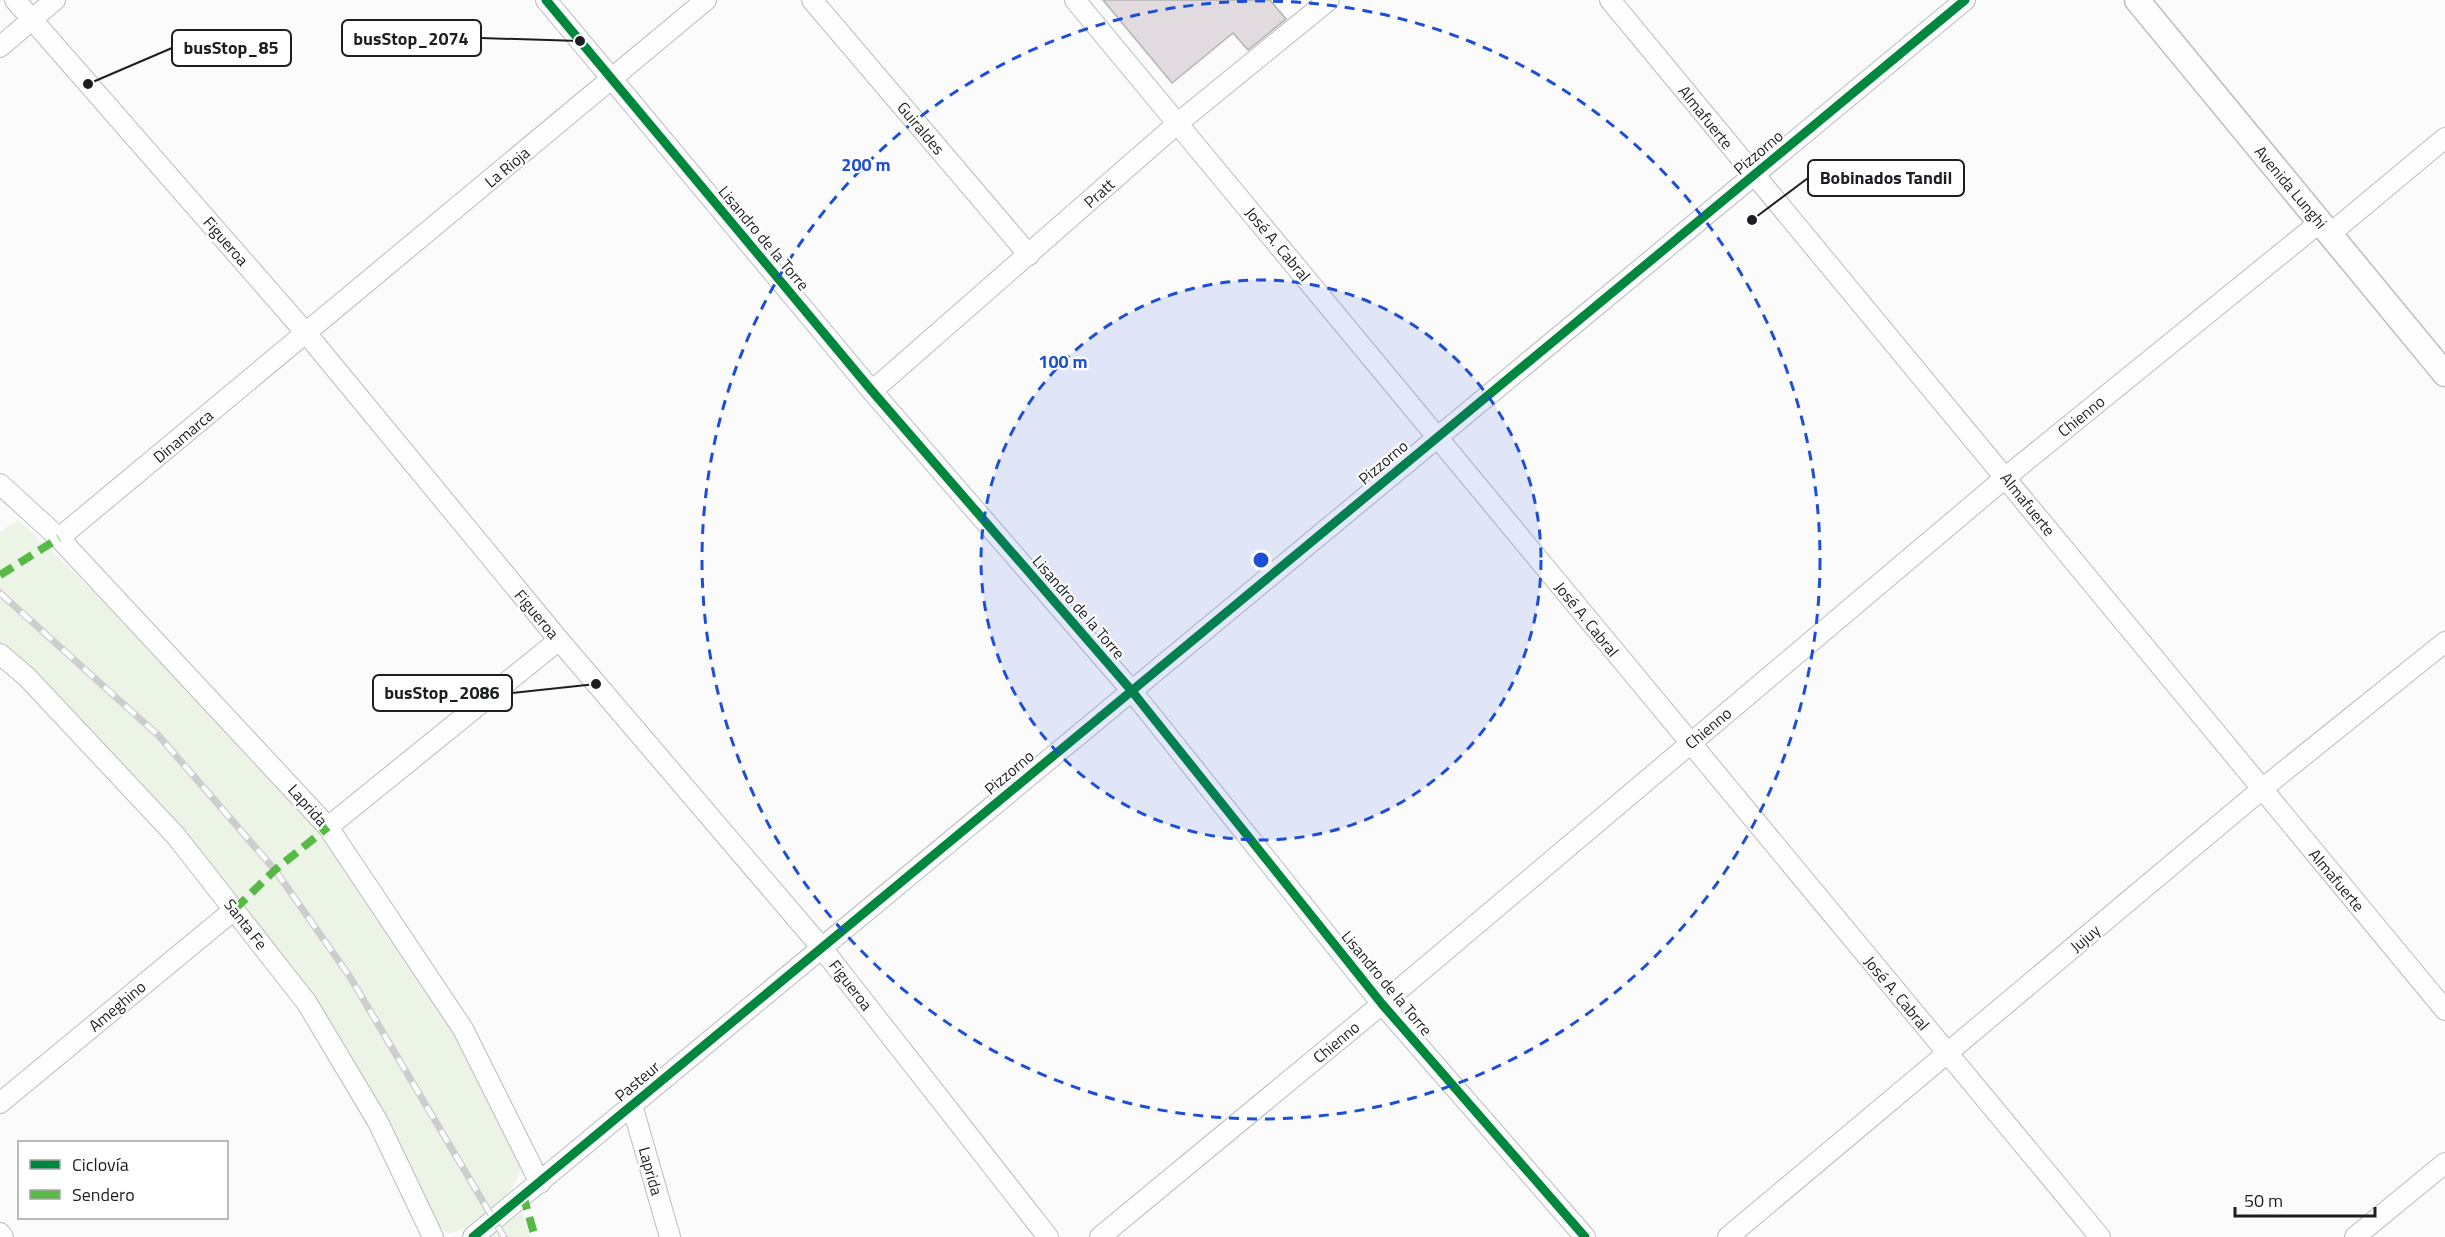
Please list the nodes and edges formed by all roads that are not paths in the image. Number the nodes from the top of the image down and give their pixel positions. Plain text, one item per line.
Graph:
1 (15, 0) edge
2 (55, 0) edge
3 (546, 0) edge
4 (706, 0) edge
5 (812, 0) edge
6 (1075, 0) edge
7 (1329, 0) edge
8 (1610, 0) edge
9 (1965, 0) edge
10 (2137, 0) edge
11 (32, 20) junction
12 (0, 47) edge
13 (612, 79) junction
14 (1178, 123) junction
15 (2445, 138) edge
16 (1754, 175) junction
17 (2325, 228) junction
18 (1029, 255) junction
19 (306, 333) junction
20 (2445, 374) edge
21 (872, 391) junction
22 (1438, 436) junction
23 (2006, 477) junction
24 (0, 484) edge
25 (59, 538) junction
26 (559, 640) junction
27 (2445, 642) edge
28 (0, 654) edge
29 (1131, 690) junction
30 (1690, 743) junction
31 (2262, 789) junction
32 (328, 827) junction
33 (234, 909) junction
34 (821, 947) junction
35 (1382, 1004) junction
36 (2445, 1010) edge
37 (1947, 1054) junction
38 (0, 1103) edge
39 (632, 1104) junction
40 (2445, 1163) edge
41 (540, 1183) junction
42 (0, 1233) edge
43 (3, 1237) edge
44 (433, 1237) edge
45 (473, 1237) edge
46 (670, 1237) edge
47 (1048, 1237) edge
48 (1100, 1237) edge
49 (1585, 1237) edge
50 (1728, 1237) edge
51 (2100, 1237) edge
52 (2355, 1237) edge

1 - 11 street, Figueroa
2 - 11 street
3 - 13 street, Lisandro de la Torre
4 - 13 street, La Rioja
5 - 18 street, Guiraldes
6 - 14 street, José A. Cabral
7 - 14 street, Pratt
8 - 16 street, Almafuerte
9 - 16 street, Pizzorno
10 - 17 main road, Avenida Lunghi
11 - 12 street
11 - 19 street, Figueroa
13 - 19 street, La Rioja
13 - 21 street, Lisandro de la Torre
14 - 18 street, Pratt
14 - 22 street, José A. Cabral
15 - 17 street, Chienno
16 - 22 street, Pizzorno
16 - 23 street, Almafuerte
17 - 20 main road, Avenida Lunghi
17 - 23 street, Chienno
18 - 21 street, Pratt
19 - 25 street, Dinamarca
19 - 26 street, Figueroa
21 - 29 street, Lisandro de la Torre
22 - 29 street, Pizzorno
22 - 30 street, José A. Cabral
23 - 30 street, Chienno
23 - 31 street, Almafuerte
24 - 25 street, Laprida
25 - 32 street, Laprida
26 - 32 street
26 - 34 street, Figueroa
27 - 31 street, Jujuy
28 - 33 street, Santa Fe
29 - 34 street, Pizzorno
29 - 35 street, Lisandro de la Torre
30 - 35 street, Chienno
30 - 37 street, José A. Cabral
31 - 36 street, Almafuerte
31 - 37 street, Jujuy
32 - 41 street, Laprida
33 - 38 street, Ameghino
33 - 44 street, Santa Fe
34 - 39 street, Pasteur
34 - 47 street, Figueroa
35 - 48 street, Chienno
35 - 49 street, Lisandro de la Torre
37 - 50 street, Jujuy
37 - 51 street, José A. Cabral
39 - 41 street, Pasteur
39 - 46 street, Laprida
40 - 52 street
41 - 45 street, Pasteur
42 - 43 street

